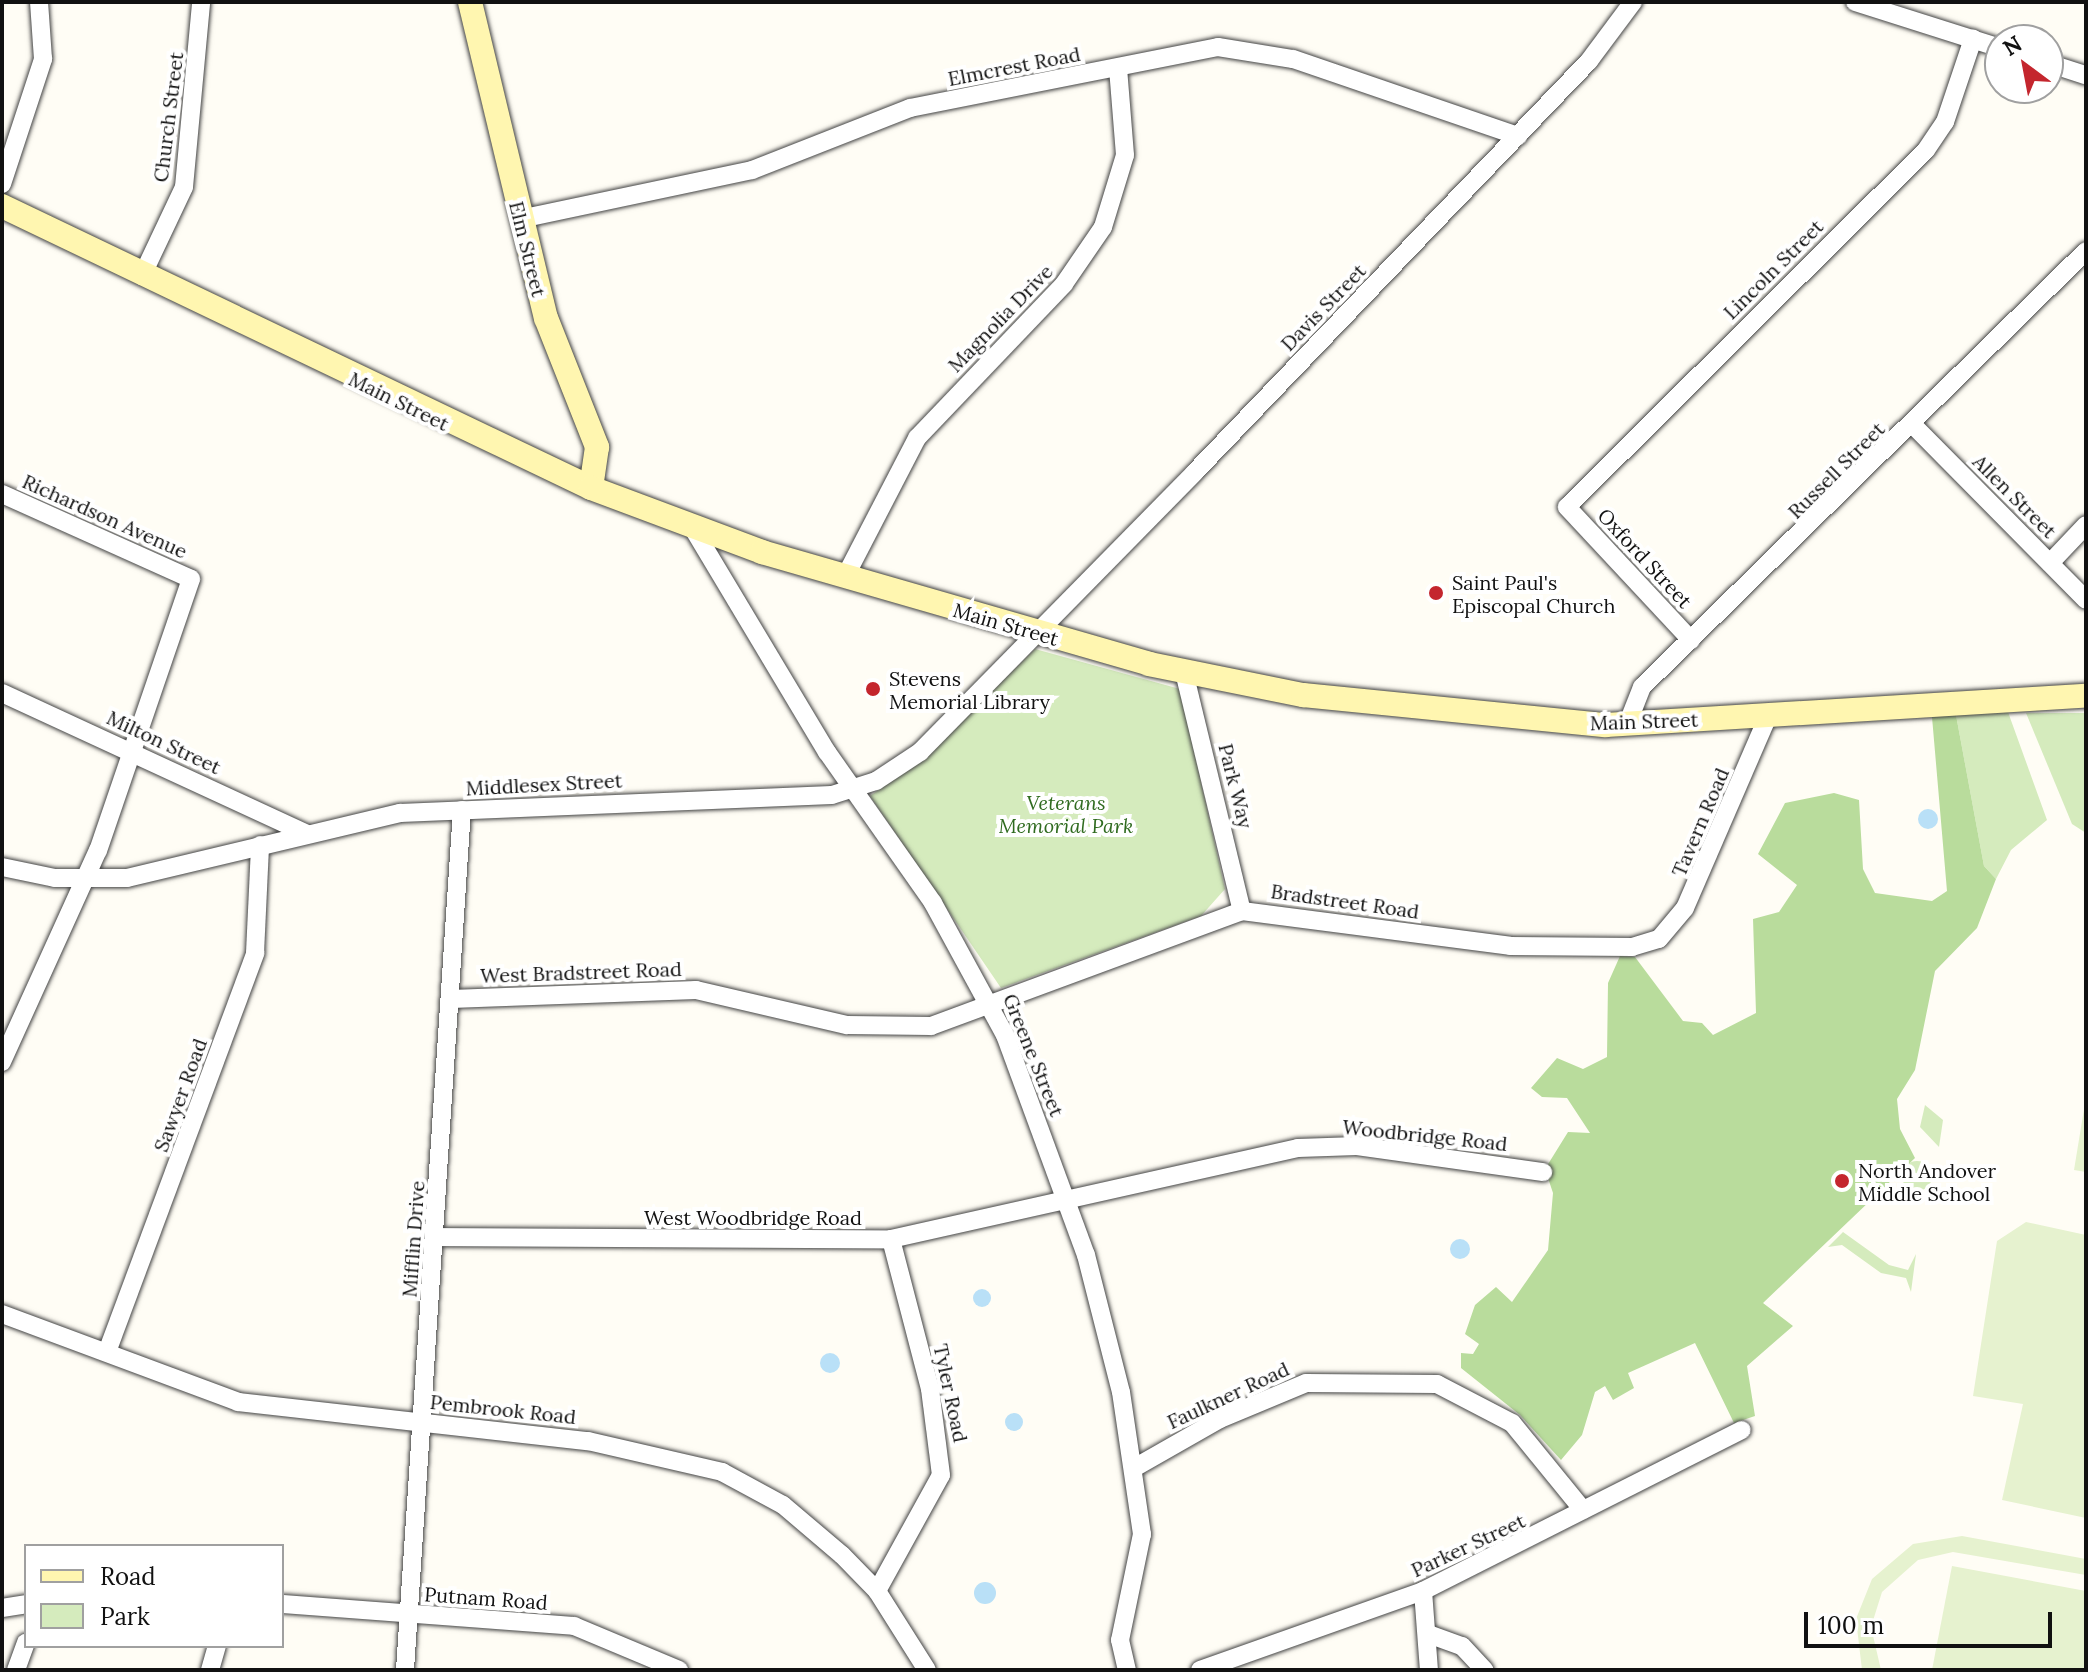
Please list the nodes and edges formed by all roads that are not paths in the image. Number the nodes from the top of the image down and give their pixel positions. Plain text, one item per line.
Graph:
1 (39, 2) edge
2 (201, 2) edge
3 (470, 2) edge
4 (1633, 2) edge
5 (1855, 2) edge
6 (1973, 39) junction
7 (1984, 43) edge
8 (1118, 68) junction
9 (2064, 68) edge
10 (2086, 75) edge
11 (1518, 136) junction
12 (2, 184) edge
13 (2, 206) edge
14 (520, 219) junction
15 (2086, 251) edge
16 (142, 276) junction
17 (1912, 424) junction
18 (591, 488) junction
19 (2, 494) edge
20 (1567, 507) joint
21 (691, 525) junction
22 (2086, 525) edge
23 (2050, 563) junction
24 (845, 577) junction
25 (2086, 600) edge
26 (1035, 632) junction
27 (1691, 640) junction
28 (1184, 672) junction
29 (2, 693) edge
30 (2086, 696) edge
31 (1768, 716) junction
32 (1627, 725) junction
33 (132, 751) junction
34 (851, 790) junction
35 (462, 810) junction
36 (307, 834) junction
37 (260, 845) junction
38 (2, 867) edge
39 (83, 879) junction
40 (1242, 911) junction
41 (1659, 939) joint
42 (451, 999) junction
43 (992, 1003) junction
44 (2, 1062) edge
45 (1543, 1172) dead end
46 (1069, 1204) junction
47 (435, 1237) junction
48 (891, 1239) junction
49 (2, 1314) edge
50 (107, 1352) junction
51 (422, 1422) junction
52 (1742, 1430) dead end
53 (1134, 1468) junction
54 (1583, 1510) junction
55 (877, 1591) junction
56 (1423, 1591) junction
57 (24, 1604) edge
58 (284, 1604) edge
59 (2, 1608) edge
60 (409, 1615) junction
61 (1431, 1635) junction
62 (24, 1648) edge
63 (216, 1648) edge
64 (1238, 1664) edge
65 (16, 1670) edge
66 (210, 1670) edge
67 (405, 1670) edge
68 (679, 1670) edge
69 (927, 1670) edge
70 (1127, 1670) edge
71 (1200, 1670) edge
72 (1429, 1670) edge
73 (1484, 1670) edge

1 - 12 street
2 - 16 street, Church Street
3 - 14 main road, Elm Street
4 - 11 street, Davis Street
5 - 6 street
6 - 7 street
6 - 20 street, Lincoln Street
8 - 11 street, Elmcrest Road
8 - 14 street, Elmcrest Road
8 - 24 street, Magnolia Drive
9 - 10 street
11 - 26 street, Davis Street
13 - 16 main road, Main Street
14 - 18 main road, Elm Street
15 - 17 street, Russell Street
16 - 18 main road, Main Street
17 - 23 street, Allen Street
17 - 27 street, Russell Street
18 - 21 main road, Main Street
19 - 33 street, Richardson Avenue
20 - 27 street, Oxford Street
21 - 24 main road, Main Street
21 - 34 street, Greene Street
22 - 23 street
23 - 25 street, Allen Street
24 - 26 main road, Main Street
26 - 28 main road, Main Street
26 - 34 street, Middlesex Street
27 - 32 street, Russell Street
28 - 32 main road, Main Street
28 - 40 street, Park Way
29 - 33 street, Milton Street
30 - 31 main road, Main Street
31 - 32 main road, Main Street
31 - 41 street, Tavern Road
33 - 36 street, Milton Street
33 - 39 street
34 - 35 street, Middlesex Street
34 - 43 street, Greene Street
35 - 36 street, Middlesex Street
35 - 42 street, Mifflin Drive
36 - 37 street, Middlesex Street
37 - 39 street, Middlesex Street
37 - 50 street, Sawyer Road
38 - 39 street, Middlesex Street
39 - 44 street
40 - 41 street, Bradstreet Road
40 - 43 street, Bradstreet Road
42 - 43 street, West Bradstreet Road
42 - 47 street, Mifflin Drive
43 - 46 street, Greene Street
45 - 46 street, Woodbridge Road
46 - 48 street, West Woodbridge Road
46 - 53 street, Greene Street
47 - 48 street, West Woodbridge Road
47 - 51 street, Mifflin Drive
48 - 55 street, Tyler Road
49 - 50 street, Pembrook Road
50 - 51 street, Pembrook Road
51 - 55 street, Pembrook Road
51 - 60 street, Mifflin Drive
52 - 54 street, Parker Street
53 - 54 street, Faulkner Road
53 - 70 street, Greene Street
54 - 56 street, Parker Street
55 - 69 street, Pembrook Road
56 - 61 street
56 - 64 street, Parker Street
57 - 59 street
58 - 60 street, Putnam Road
60 - 67 street, Mifflin Drive
60 - 68 street, Putnam Road
61 - 72 street
61 - 73 street
62 - 65 street
63 - 66 street
64 - 71 street, Parker Street

